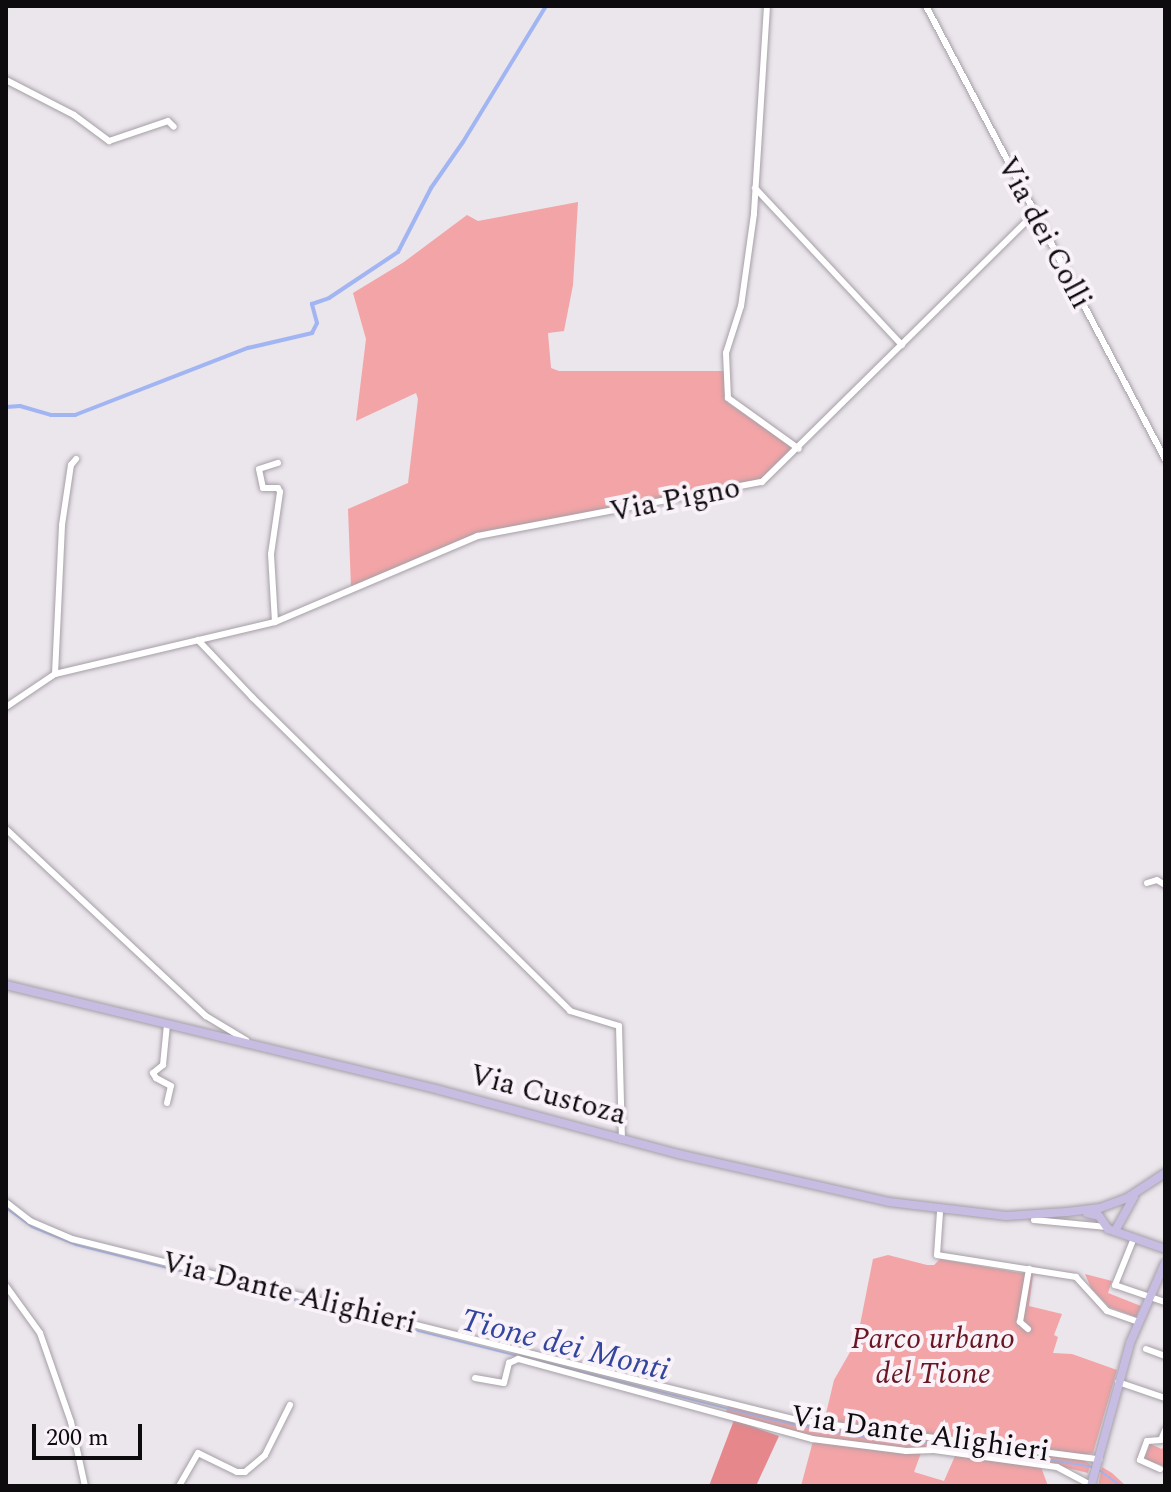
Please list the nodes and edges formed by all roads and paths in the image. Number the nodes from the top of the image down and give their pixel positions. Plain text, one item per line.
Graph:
1 (767, 6) edge
2 (926, 6) edge
3 (6, 80) edge
4 (174, 127) dead end
5 (755, 188) junction
6 (1033, 215) junction
7 (902, 345) junction
8 (799, 449) junction
9 (76, 459) dead end
10 (1165, 459) edge
11 (278, 463) dead end
12 (275, 622) junction
13 (198, 640) junction
14 (55, 674) junction
15 (6, 707) edge
16 (6, 829) edge
17 (1147, 883) dead end
18 (1165, 885) edge
19 (6, 976) edge
20 (6, 984) edge
21 (22, 988) junction
22 (208, 1019) junction
23 (167, 1024) junction
24 (218, 1025) junction
25 (205, 1034) junction
26 (220, 1037) junction
27 (264, 1048) junction
28 (167, 1103) dead end
29 (622, 1140) junction
30 (1165, 1173) edge
31 (1147, 1186) junction
32 (6, 1202) edge
33 (1110, 1204) junction
34 (940, 1212) dead end
35 (1067, 1212) junction
36 (1034, 1220) dead end
37 (1114, 1224) junction
38 (1132, 1237) junction
39 (1165, 1249) edge
40 (1165, 1263) edge
41 (1029, 1269) junction
42 (6, 1286) edge
43 (1151, 1297) junction
44 (1165, 1302) edge
45 (1139, 1322) junction
46 (1028, 1329) dead end
47 (1146, 1349) dead end
48 (1165, 1356) edge
49 (475, 1378) dead end
50 (1118, 1382) junction
51 (1165, 1398) edge
52 (290, 1405) dead end
53 (1165, 1430) edge
54 (1163, 1441) edge
55 (1100, 1460) junction
56 (1160, 1469) dead end
57 (85, 1486) edge
58 (179, 1486) edge
59 (1091, 1486) edge

1 - 5 street
2 - 6 street, Via dei Colli
3 - 4 street
5 - 7 street
5 - 8 street
6 - 7 street, Via Pigno
6 - 10 street, Via dei Colli
7 - 8 street, Via Pigno
8 - 12 street, Via Pigno
9 - 14 street
11 - 12 street
12 - 13 street, Via Pigno
13 - 14 street, Via Pigno
13 - 29 street
14 - 15 street, Via Pigno
16 - 22 street
17 - 18 street
19 - 20 main road, Via Custoza
19 - 21 main road, Via Custoza
20 - 21 main road, Via Custoza
21 - 23 main road, Via Custoza
22 - 24 street
22 - 25 street
22 - 26 street
23 - 25 main road, Via Custoza
23 - 28 street
24 - 26 street
24 - 27 street
25 - 26 main road, Via Custoza
26 - 27 main road, Via Custoza
27 - 29 main road, Via Custoza
29 - 35 main road, Via Custoza
30 - 31 main road
31 - 33 main road, Via Custoza
31 - 37 main road
32 - 55 street, Via Dante Alighieri
33 - 35 main road, Via Custoza
33 - 37 main road
33 - 37 main road
34 - 41 street
35 - 37 main road, Via Custoza
36 - 37 street
37 - 38 main road
38 - 39 main road
38 - 43 street
40 - 43 main road
41 - 45 street
41 - 46 street
42 - 57 street
43 - 44 street
43 - 45 main road
45 - 50 main road
47 - 48 street
49 - 59 street
50 - 51 street
50 - 55 main road
52 - 58 street
53 - 54 street
54 - 56 street
55 - 59 main road

